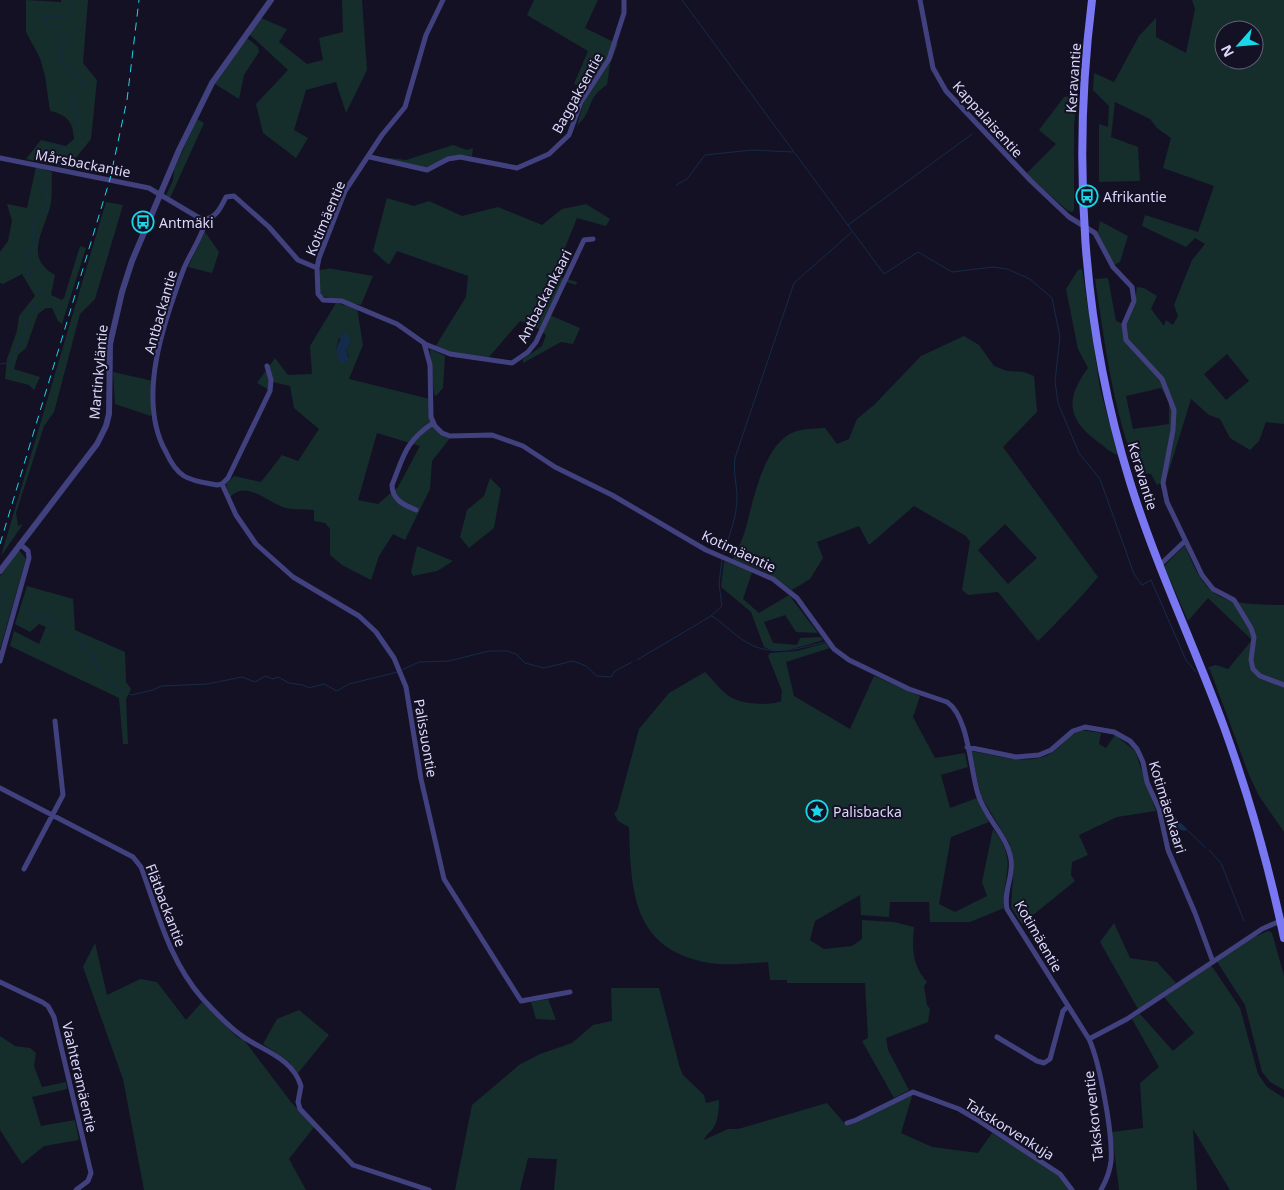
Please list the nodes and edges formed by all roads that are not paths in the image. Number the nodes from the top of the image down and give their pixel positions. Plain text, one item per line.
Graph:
1 (271, 0) edge
2 (443, 0) edge
3 (624, 0) edge
4 (920, 0) edge
5 (1092, 0) edge
6 (370, 157) junction
7 (0, 158) edge
8 (161, 194) junction
9 (206, 220) junction
10 (1084, 225) junction
11 (593, 239) dead end
12 (317, 268) junction
13 (424, 343) junction
14 (267, 366) dead end
15 (433, 423) junction
16 (222, 484) junction
17 (416, 510) dead end
18 (1185, 541) junction
19 (20, 544) junction
20 (1158, 564) junction
21 (0, 571) edge
22 (0, 661) edge
23 (1284, 685) edge
24 (55, 721) dead end
25 (967, 747) junction
26 (0, 788) edge
27 (53, 815) junction
28 (24, 869) dead end
29 (1280, 921) junction
30 (1284, 938) edge
31 (1213, 962) junction
32 (0, 982) edge
33 (570, 992) dead end
34 (1068, 1006) junction
35 (997, 1036) dead end
36 (1089, 1039) junction
37 (846, 1123) dead end
38 (76, 1190) edge
39 (429, 1190) edge
40 (1072, 1190) edge
41 (1101, 1190) edge

1 - 8 street, Martinkyläntie
2 - 6 street, Kotimäentie
3 - 6 street, Baggaksentie
4 - 10 street, Kappalaisentie
5 - 10 main road, Keravantie
6 - 12 street, Kotimäentie
7 - 8 street, Mårsbackantie
8 - 9 street
8 - 19 street, Martinkyläntie
9 - 12 street
9 - 16 street, Antbackantie
10 - 18 street
10 - 20 main road, Keravantie
11 - 13 street, Antbackankaari
12 - 13 street, Kotimäentie
13 - 15 street
14 - 16 street
15 - 17 street
15 - 25 street, Kotimäentie
16 - 33 street, Palissuontie
18 - 20 street
18 - 23 street
19 - 21 street, Martinkyläntie
19 - 22 street
20 - 29 main road, Keravantie
24 - 27 street
25 - 31 street, Kotimäenkaari
25 - 34 street, Kotimäentie
26 - 27 street, Flätbackantie
27 - 28 street
27 - 39 street, Flätbackantie
29 - 30 main road, Keravantie
29 - 31 street
31 - 36 street
32 - 38 street, Vaahteramäentie
34 - 35 street
34 - 36 street, Kotimäentie
36 - 41 street, Takskorventie
37 - 40 street, Takskorvenkuja

